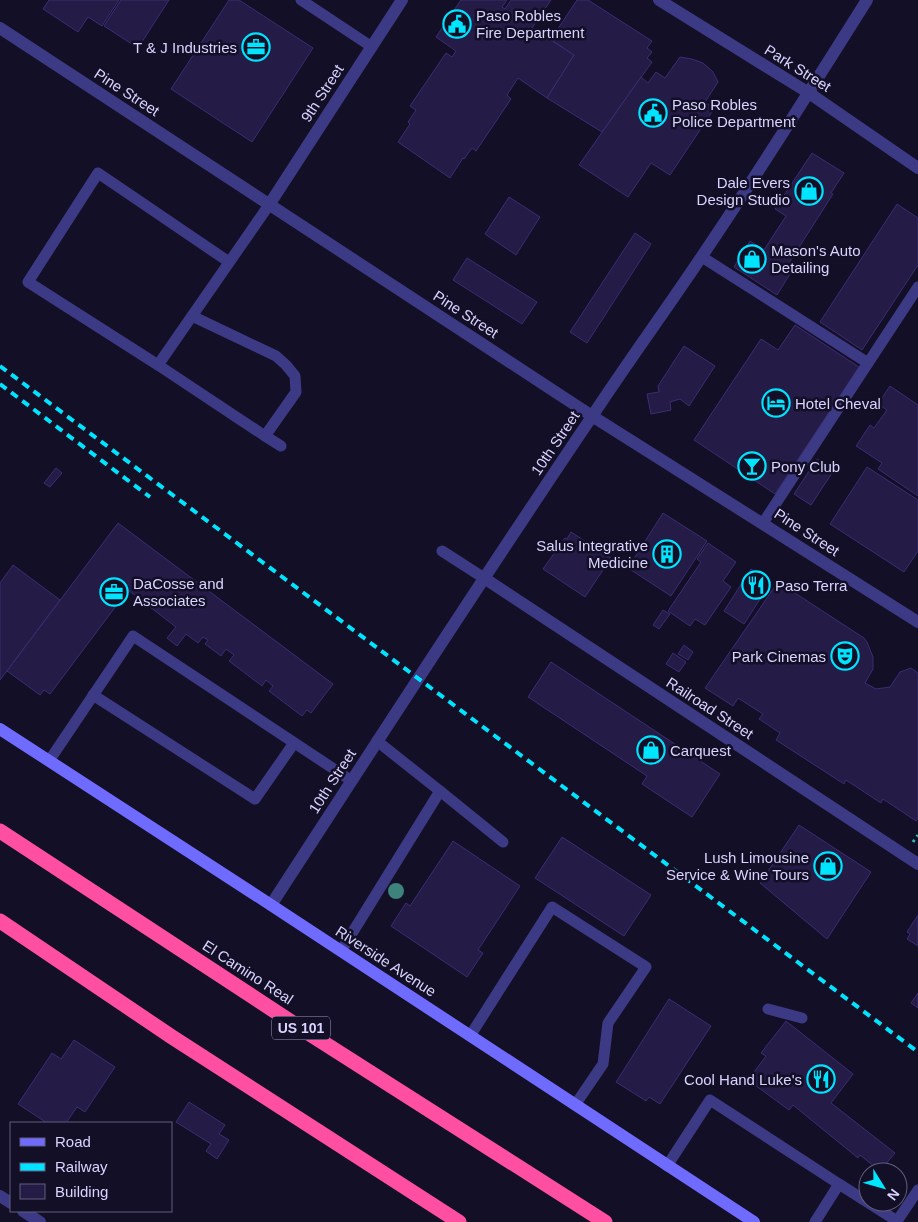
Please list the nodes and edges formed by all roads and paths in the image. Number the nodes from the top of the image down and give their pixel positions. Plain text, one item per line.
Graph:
1 (302, 0) edge
2 (402, 0) edge
3 (659, 0) edge
4 (868, 0) edge
5 (0, 28) edge
6 (372, 47) junction
7 (809, 93) junction
8 (918, 168) edge
9 (269, 205) junction
10 (702, 257) junction
11 (230, 262) junction
12 (918, 287) edge
13 (192, 316) junction
14 (868, 363) junction
15 (158, 365) junction
16 (592, 416) junction
17 (264, 436) junction
18 (281, 446) dead end
19 (762, 523) junction
20 (442, 551) dead end
21 (484, 578) junction
22 (918, 622) edge
23 (93, 695) junction
24 (0, 729) edge
25 (377, 741) junction
26 (294, 742) junction
27 (49, 761) junction
28 (352, 781) junction
29 (440, 791) junction
30 (0, 831) edge
31 (503, 842) dead end
32 (918, 864) edge
33 (272, 905) junction
34 (0, 921) edge
35 (341, 951) junction
36 (768, 1009) dead end
37 (802, 1018) dead end
38 (470, 1036) junction
39 (575, 1105) junction
40 (667, 1166) junction
41 (839, 1184) junction
42 (918, 1190) edge
43 (25, 1212) edge
44 (40, 1222) edge
45 (459, 1222) edge
46 (605, 1222) edge
47 (754, 1222) edge
48 (815, 1222) edge

1 - 6 lane
2 - 6 street, 9th Street
3 - 7 street, Park Street
4 - 7 street, 10th Street
5 - 9 street, Pine Street
6 - 9 street, 9th Street
7 - 8 street, Park Street
7 - 10 street, 10th Street
9 - 11 lane
9 - 16 street, Pine Street
10 - 14 lane
10 - 16 street, 10th Street
11 - 13 lane
11 - 15 lane
12 - 14 lane
13 - 15 lane
13 - 17 lane
14 - 19 lane
15 - 17 lane
16 - 19 street, Pine Street
16 - 21 street, 10th Street
17 - 18 lane
19 - 22 street, Pine Street
20 - 21 lane
21 - 25 street, 10th Street
21 - 32 street, Railroad Street
23 - 26 lane
23 - 26 lane
23 - 27 lane
24 - 27 main road, Riverside Avenue
25 - 28 street, 10th Street
25 - 29 lane
26 - 28 lane
27 - 33 main road, Riverside Avenue
28 - 33 street, 10th Street
29 - 31 lane
29 - 35 lane
30 - 46 highway, El Camino Real / US 101
33 - 35 main road, Riverside Avenue
34 - 45 highway
35 - 38 main road, Riverside Avenue
36 - 37 lane
38 - 39 main road, Riverside Avenue
38 - 39 lane
39 - 40 main road, Riverside Avenue
40 - 41 lane
40 - 47 main road, Riverside Avenue
41 - 42 lane
41 - 48 lane
43 - 44 street

